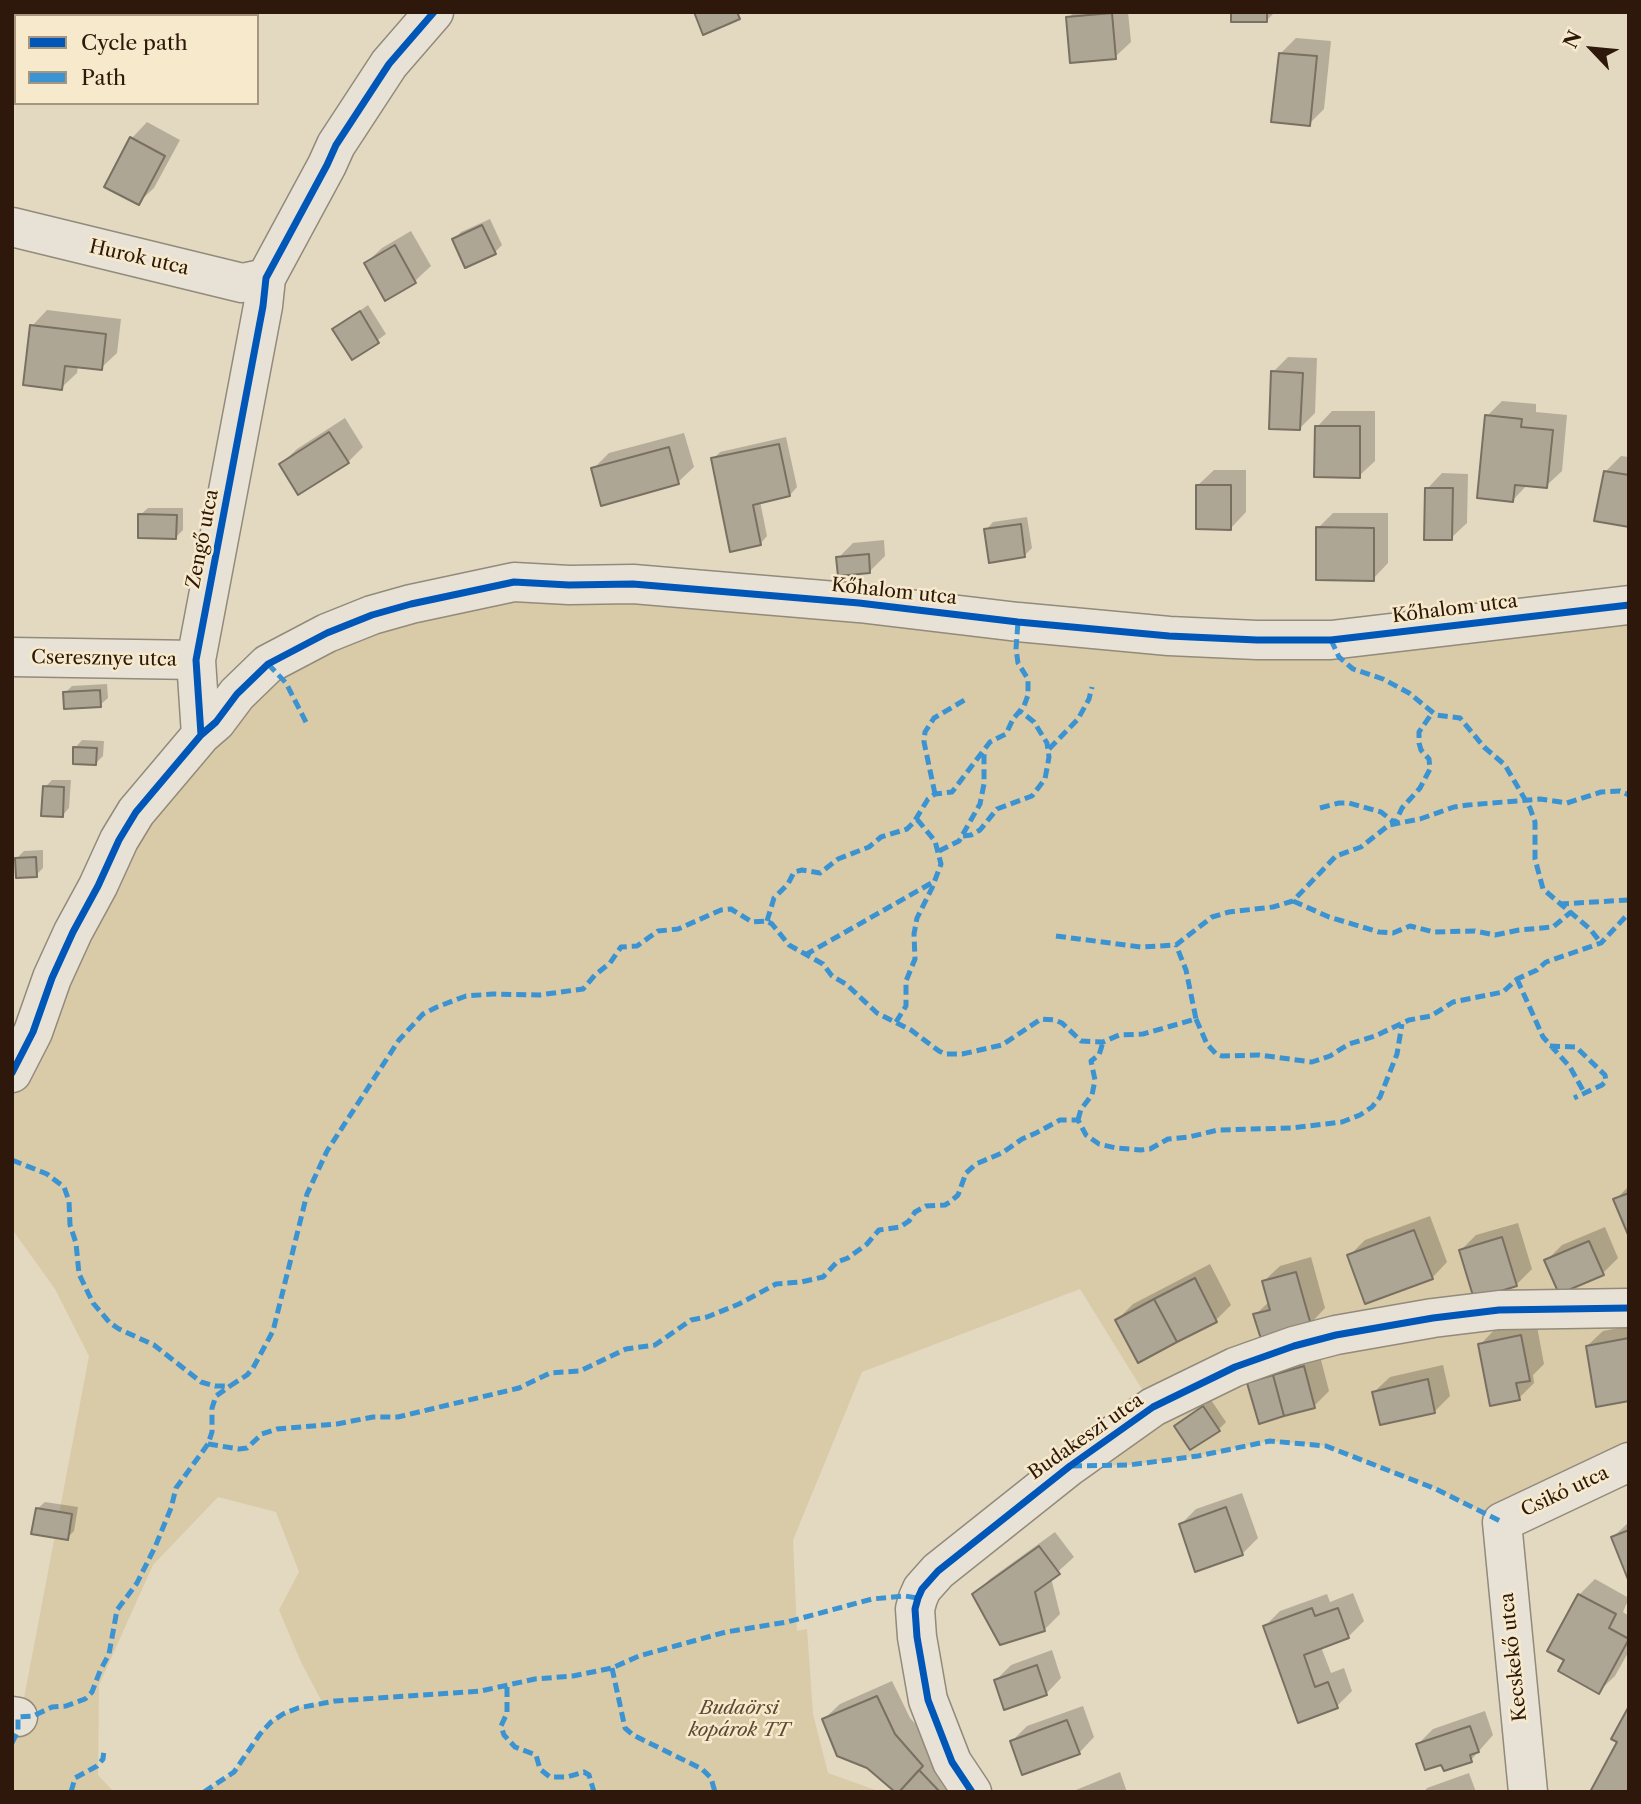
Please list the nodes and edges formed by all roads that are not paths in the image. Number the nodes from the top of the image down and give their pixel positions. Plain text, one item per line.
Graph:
1 (434, 12) edge
2 (12, 228) edge
3 (266, 278) junction
4 (1629, 605) edge
5 (12, 657) edge
6 (196, 660) junction
7 (201, 735) junction
8 (12, 1073) edge
9 (1629, 1308) edge
10 (1629, 1462) edge
11 (1502, 1521) joint
12 (972, 1792) edge
13 (1528, 1792) edge

1 - 3 street, Zengő utca
2 - 3 street, Hurok utca
3 - 6 street, Zengő utca
4 - 7 street, Kőhalom utca
5 - 6 street, Cseresznye utca
6 - 7 street, Zengő utca
7 - 8 street
9 - 12 street, Budakeszi utca
10 - 11 street, Csikó utca
11 - 13 street, Kecskekő utca

